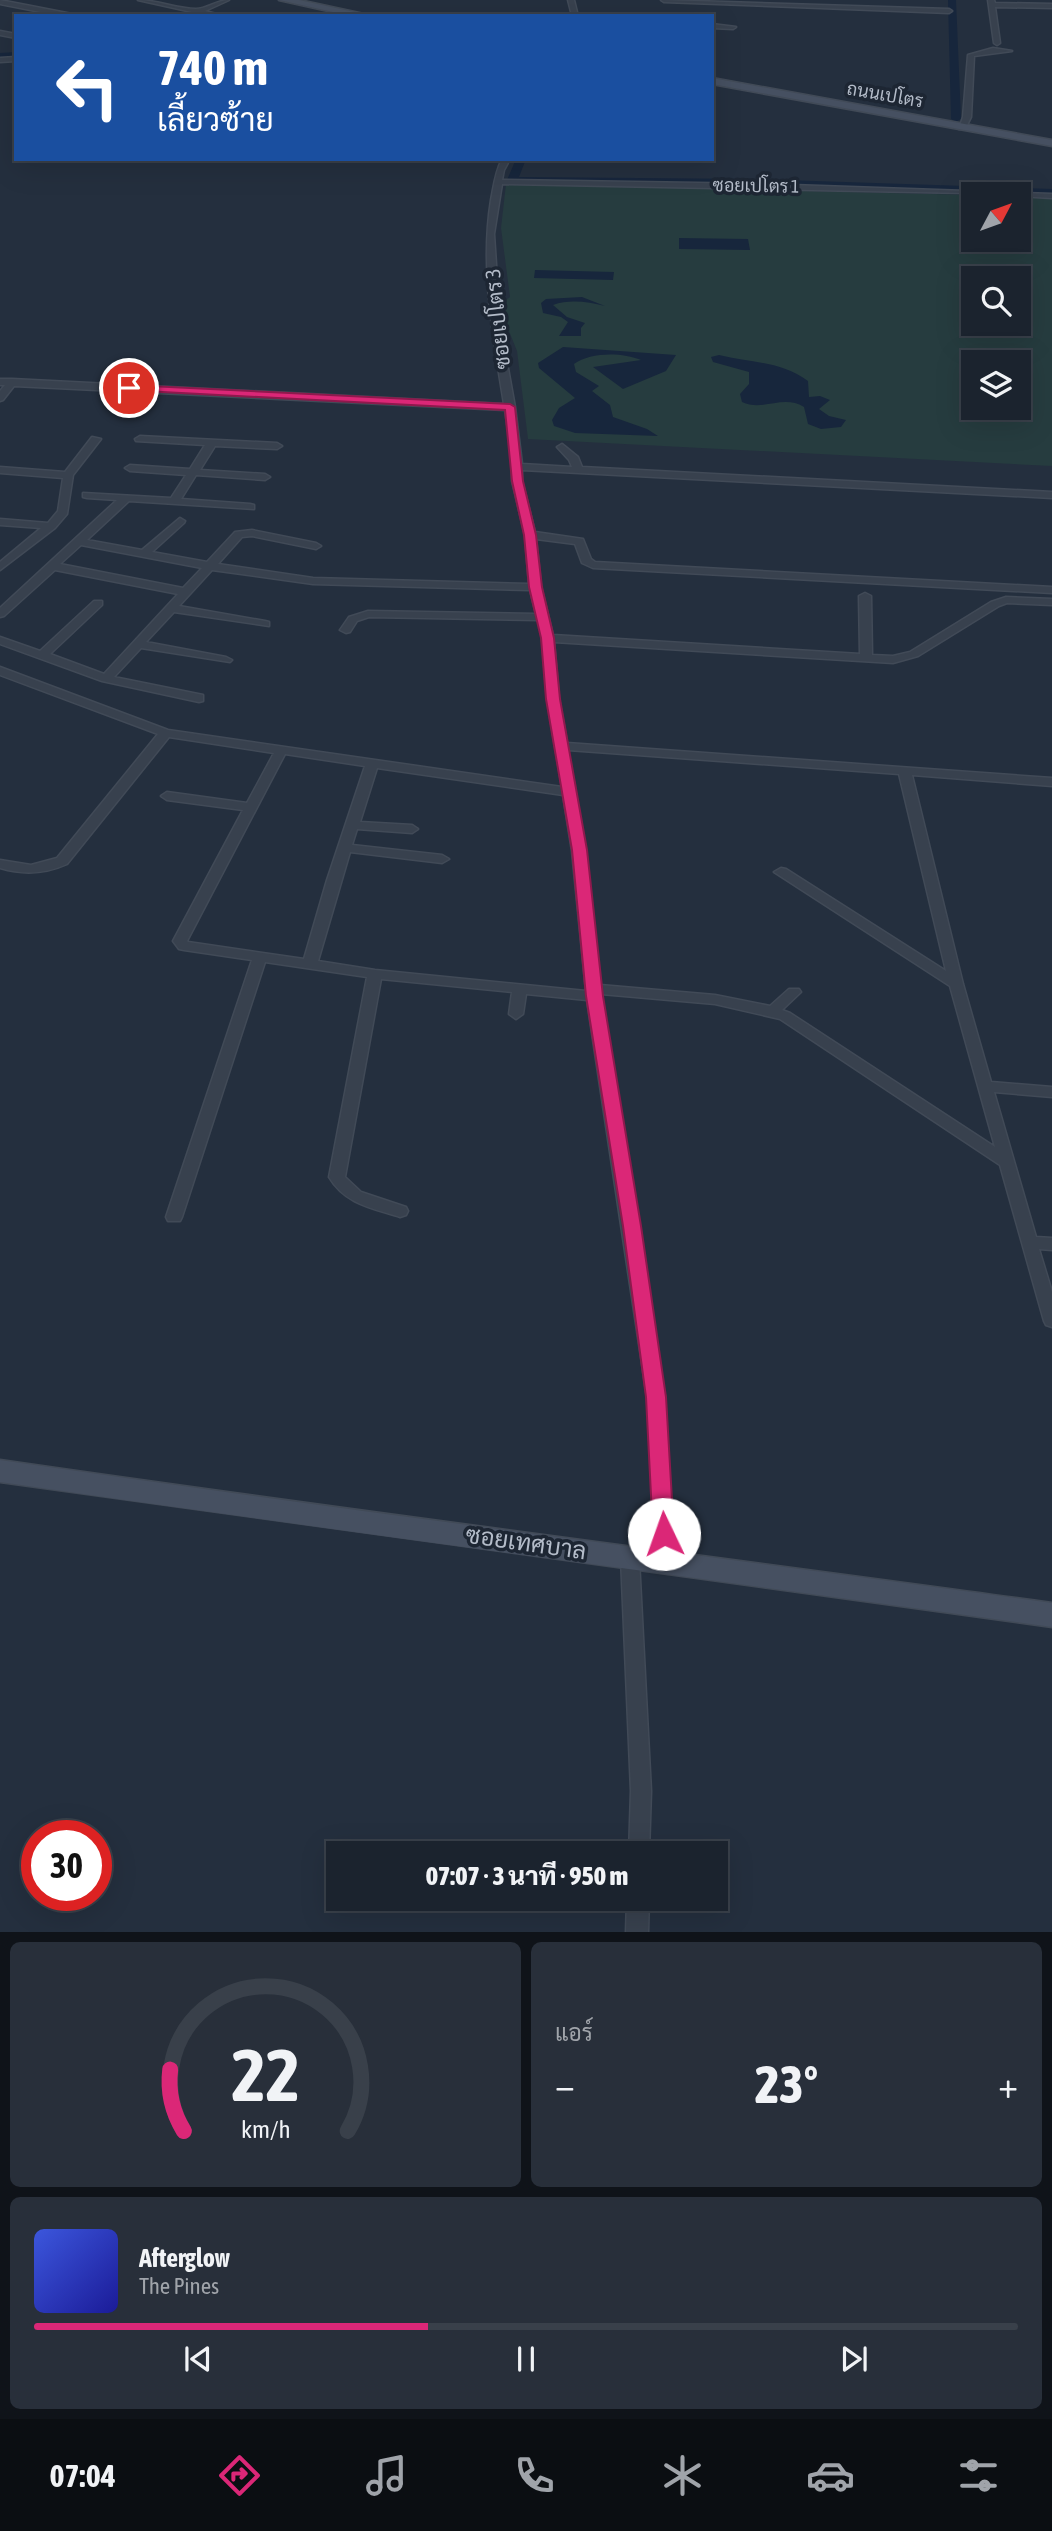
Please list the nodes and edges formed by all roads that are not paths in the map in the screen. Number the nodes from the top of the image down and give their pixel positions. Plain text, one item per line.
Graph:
1 (141, 0) edge
2 (226, 0) edge
3 (284, 0) edge
4 (664, 0) edge
5 (189, 1) edge
6 (0, 2) edge
7 (991, 2) edge
8 (1049, 4) edge
9 (169, 5) junction
10 (810, 6) junction
11 (835, 7) junction
12 (849, 8) junction
13 (199, 11) junction
14 (949, 11) dead end
15 (62, 14) edge
16 (212, 14) edge
17 (341, 14) edge
18 (807, 17) dead end
19 (1052, 17) edge
20 (939, 18) dead end
21 (832, 20) dead end
22 (714, 26) edge
23 (733, 27) dead end
24 (997, 43) dead end
25 (1009, 51) dead end
26 (714, 81) edge
27 (962, 127) junction
28 (1052, 143) edge
29 (505, 161) edge
30 (497, 182) junction
31 (961, 192) edge
32 (1031, 194) edge
33 (1052, 195) edge
34 (0, 382) edge
35 (12, 383) junction
36 (0, 398) edge
37 (510, 407) junction
38 (96, 439) dead end
39 (140, 439) dead end
40 (212, 443) junction
41 (277, 446) dead end
42 (562, 447) dead end
43 (518, 467) junction
44 (130, 468) dead end
45 (0, 470) edge
46 (578, 470) junction
47 (193, 471) junction
48 (68, 475) junction
49 (265, 477) dead end
50 (87, 495) dead end
51 (1052, 495) edge
52 (127, 498) junction
53 (174, 501) junction
54 (250, 506) dead end
55 (180, 520) dead end
56 (0, 522) edge
57 (51, 526) junction
58 (530, 535) junction
59 (80, 542) junction
60 (316, 546) dead end
61 (144, 554) junction
62 (53, 566) junction
63 (210, 566) junction
64 (0, 567) edge
65 (536, 587) junction
66 (1052, 590) edge
67 (186, 592) junction
68 (864, 596) dead end
69 (1052, 602) edge
70 (98, 603) dead end
71 (172, 608) junction
72 (0, 614) edge
73 (542, 617) junction
74 (265, 624) dead end
75 (346, 630) dead end
76 (548, 638) junction
77 (0, 640) edge
78 (139, 644) junction
79 (42, 655) junction
80 (866, 659) junction
81 (226, 660) dead end
82 (0, 671) edge
83 (106, 679) junction
84 (199, 698) dead end
85 (166, 733) junction
86 (563, 746) junction
87 (281, 751) junction
88 (372, 765) junction
89 (904, 770) junction
90 (1052, 782) edge
91 (568, 792) junction
92 (167, 796) dead end
93 (249, 807) junction
94 (352, 825) junction
95 (412, 829) dead end
96 (345, 848) junction
97 (442, 859) dead end
98 (0, 864) edge
99 (781, 872) dead end
100 (258, 959) junction
101 (310, 964) junction
102 (375, 975) junction
103 (956, 984) junction
104 (520, 989) junction
105 (794, 992) dead end
106 (595, 993) junction
107 (772, 1012) junction
108 (516, 1014) dead end
109 (984, 1086) junction
110 (1052, 1092) edge
111 (1006, 1162) junction
112 (400, 1210) dead end
113 (174, 1217) dead end
114 (1029, 1241) junction
115 (1052, 1244) edge
116 (1048, 1294) edge
117 (1052, 1321) edge
118 (0, 1471) edge
119 (630, 1559) junction
120 (665, 1561) junction
121 (1052, 1615) edge
122 (639, 1841) edge
123 (638, 1911) edge
124 (637, 1932) edge

1 - 9 street
2 - 13 street
3 - 17 street
4 - 10 street
5 - 9 street
6 - 15 street
7 - 8 street
7 - 24 street
8 - 19 street
9 - 13 street
10 - 11 street
10 - 18 street
11 - 12 street
11 - 21 street
12 - 14 street
12 - 20 street
13 - 16 street
22 - 23 street
25 - 27 street
26 - 27 street, ถนนเปโตร
27 - 28 street, ถนนเปโตร
29 - 30 street, ซอยเปโตร 3
30 - 31 street, ซอยเปโตร 1
30 - 37 street, ซอยเปโตร 3
32 - 33 street, ซอยเปโตร 1
34 - 35 street
35 - 36 street
35 - 37 street
37 - 43 street, ซอยเปโตร 3
38 - 48 street
39 - 40 street
40 - 41 street
40 - 47 street
42 - 46 street
43 - 46 street
43 - 58 street, ซอยเปโตร 3
44 - 47 street
45 - 48 street
46 - 51 street
47 - 49 street
47 - 53 street
48 - 57 street
50 - 52 street
52 - 53 street
52 - 59 street
53 - 54 street
55 - 61 street
56 - 57 street
57 - 64 street
58 - 65 street, ซอยเปโตร 3
58 - 66 street
59 - 61 street
59 - 62 street
60 - 63 street
61 - 63 street
62 - 67 street
62 - 72 street
63 - 65 street
63 - 67 street
65 - 73 street, ซอยเปโตร 3
67 - 71 street
68 - 80 street
69 - 80 street
70 - 79 street
71 - 74 street
71 - 78 street
73 - 75 street
73 - 76 street, ซอยเปโตร 3
76 - 80 street
76 - 86 street, ซอยเปโตร 3
77 - 79 street
78 - 81 street
78 - 83 street
79 - 83 street
82 - 85 street
83 - 84 street
85 - 87 street
85 - 98 street
86 - 89 street
86 - 91 street, ซอยเปโตร 3
87 - 88 street
87 - 93 street
88 - 91 street
88 - 94 street
89 - 90 street
89 - 103 street
91 - 106 street, ซอยเปโตร 3
92 - 93 street
93 - 100 street
94 - 95 street
94 - 96 street
96 - 97 street
96 - 101 street
99 - 103 street
100 - 101 street
100 - 113 street
101 - 102 street
102 - 104 street
102 - 112 street
103 - 109 street
104 - 106 street
104 - 108 street
105 - 107 street
106 - 107 street
106 - 120 street, ซอยเปโตร 3
107 - 111 street
109 - 110 street
109 - 111 street
111 - 114 street
114 - 115 street
114 - 116 street
116 - 117 street
118 - 119 street, ซอยเทศบาล
119 - 120 street, ซอยเทศบาล
119 - 122 street
120 - 121 street, ซอยเทศบาล
123 - 124 street

